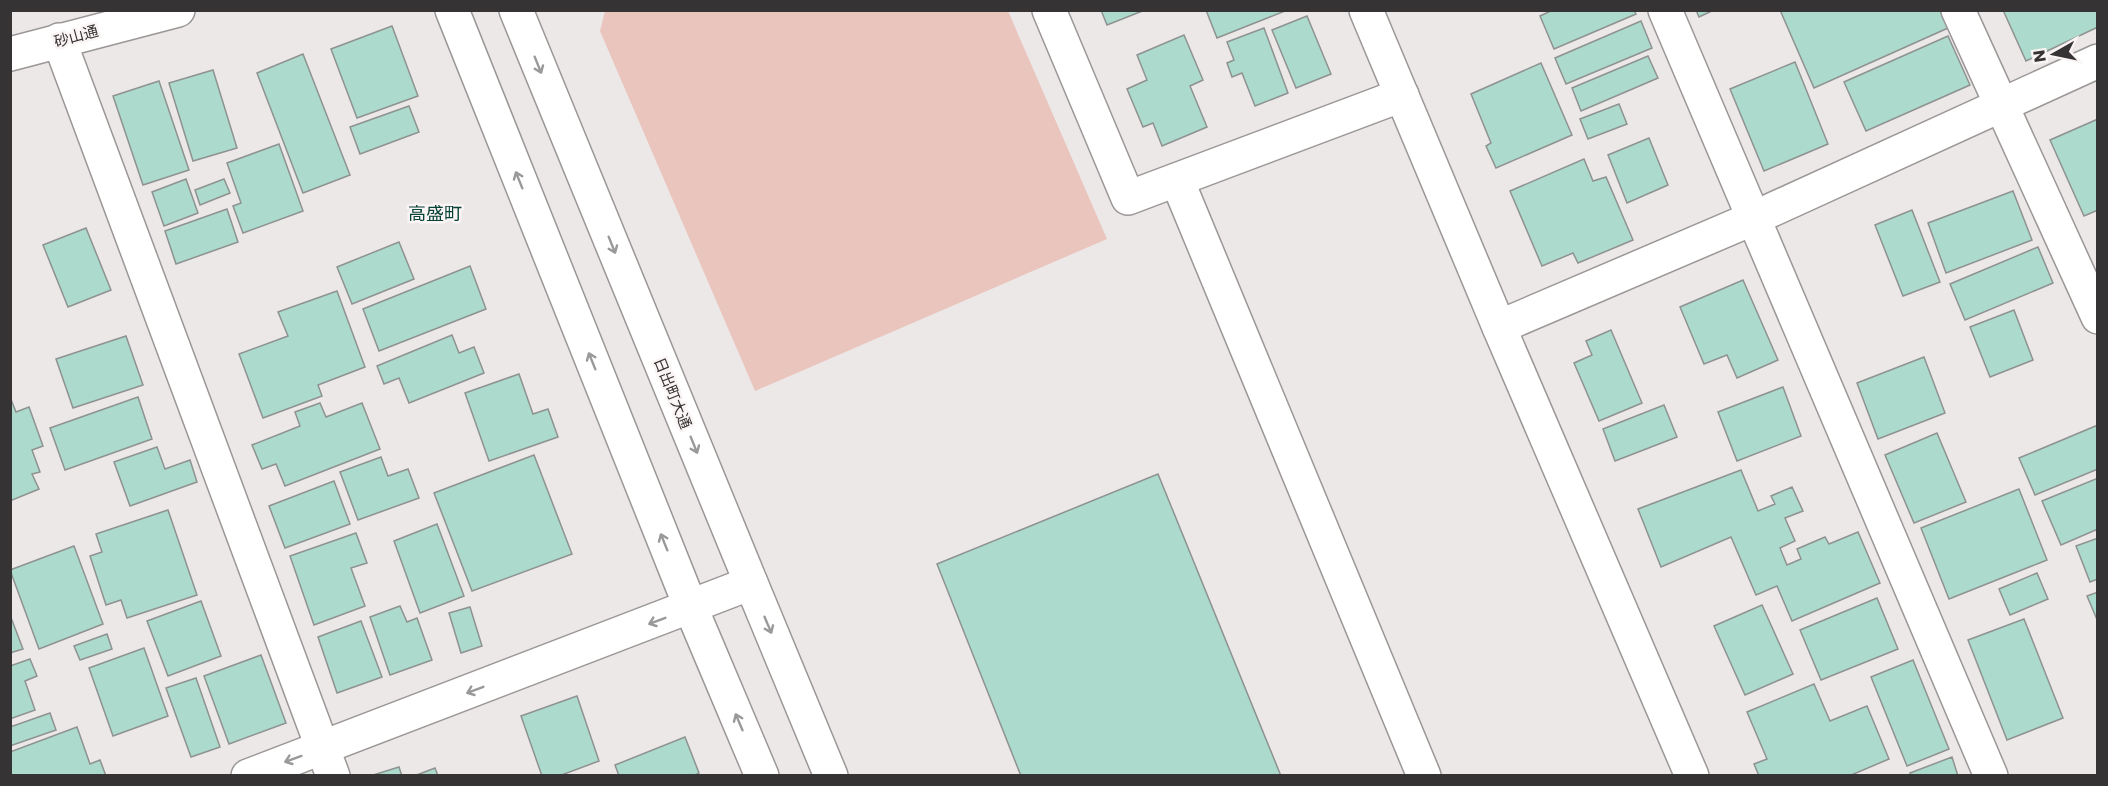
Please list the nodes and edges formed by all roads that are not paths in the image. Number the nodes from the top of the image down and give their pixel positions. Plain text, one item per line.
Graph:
1 (178, 10) edge
2 (452, 10) edge
3 (516, 10) edge
4 (1049, 10) edge
5 (1366, 10) edge
6 (1665, 10) edge
7 (1958, 10) edge
8 (66, 29) edge
9 (10, 54) edge
10 (2097, 61) edge
11 (1402, 94) junction
12 (2000, 105) junction
13 (1177, 180) junction
14 (1754, 218) junction
15 (2097, 317) edge
16 (1499, 327) junction
17 (750, 583) junction
18 (691, 608) junction
19 (328, 762) edge
20 (248, 776) edge
21 (762, 776) edge
22 (831, 776) edge
23 (1424, 776) edge
24 (1692, 776) edge
25 (1991, 776) edge

1 - 8 street, 砂山通
18 -> 2 street
3 -> 17 street, 日出町大通
4 - 13 street
5 - 11 street
6 - 14 street
7 - 12 street
8 - 9 street, 砂山通
8 - 19 street
10 - 12 street
11 - 13 street
11 - 16 street
12 - 14 street
12 - 15 street
13 - 23 street
14 - 16 street
14 - 25 street
16 - 24 street
17 - 18 street
17 -> 22 street, 日出町大通
18 -> 19 street
21 -> 18 street
19 -> 20 street

